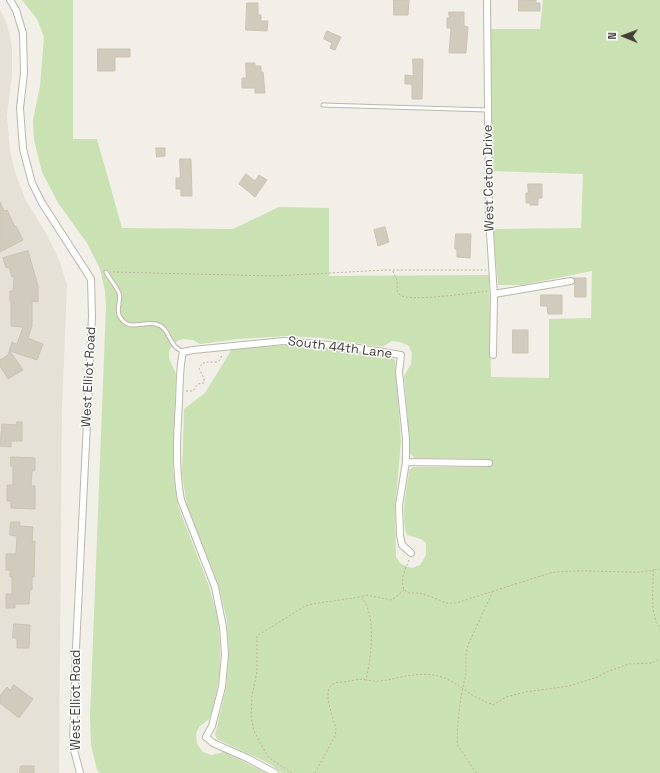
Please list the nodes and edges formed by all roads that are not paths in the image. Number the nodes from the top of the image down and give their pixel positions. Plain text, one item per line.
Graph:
1 (10, 0) edge
2 (487, 0) edge
3 (322, 105) dead end
4 (488, 110) junction
5 (106, 272) road end
6 (571, 281) dead end
7 (493, 292) junction
8 (183, 352) junction
9 (493, 355) dead end
10 (406, 462) junction
11 (488, 463) dead end
12 (411, 553) road end
13 (80, 773) edge
14 (275, 773) edge

1 - 13 street, West Elliot Road
2 - 4 street, West Ceton Drive
3 - 4 lane
4 - 7 street, West Ceton Drive
5 - 8 lane
6 - 7 street
7 - 9 street, West Ceton Drive
8 - 10 street, South 44th Lane
8 - 14 street
10 - 11 street
10 - 12 street

